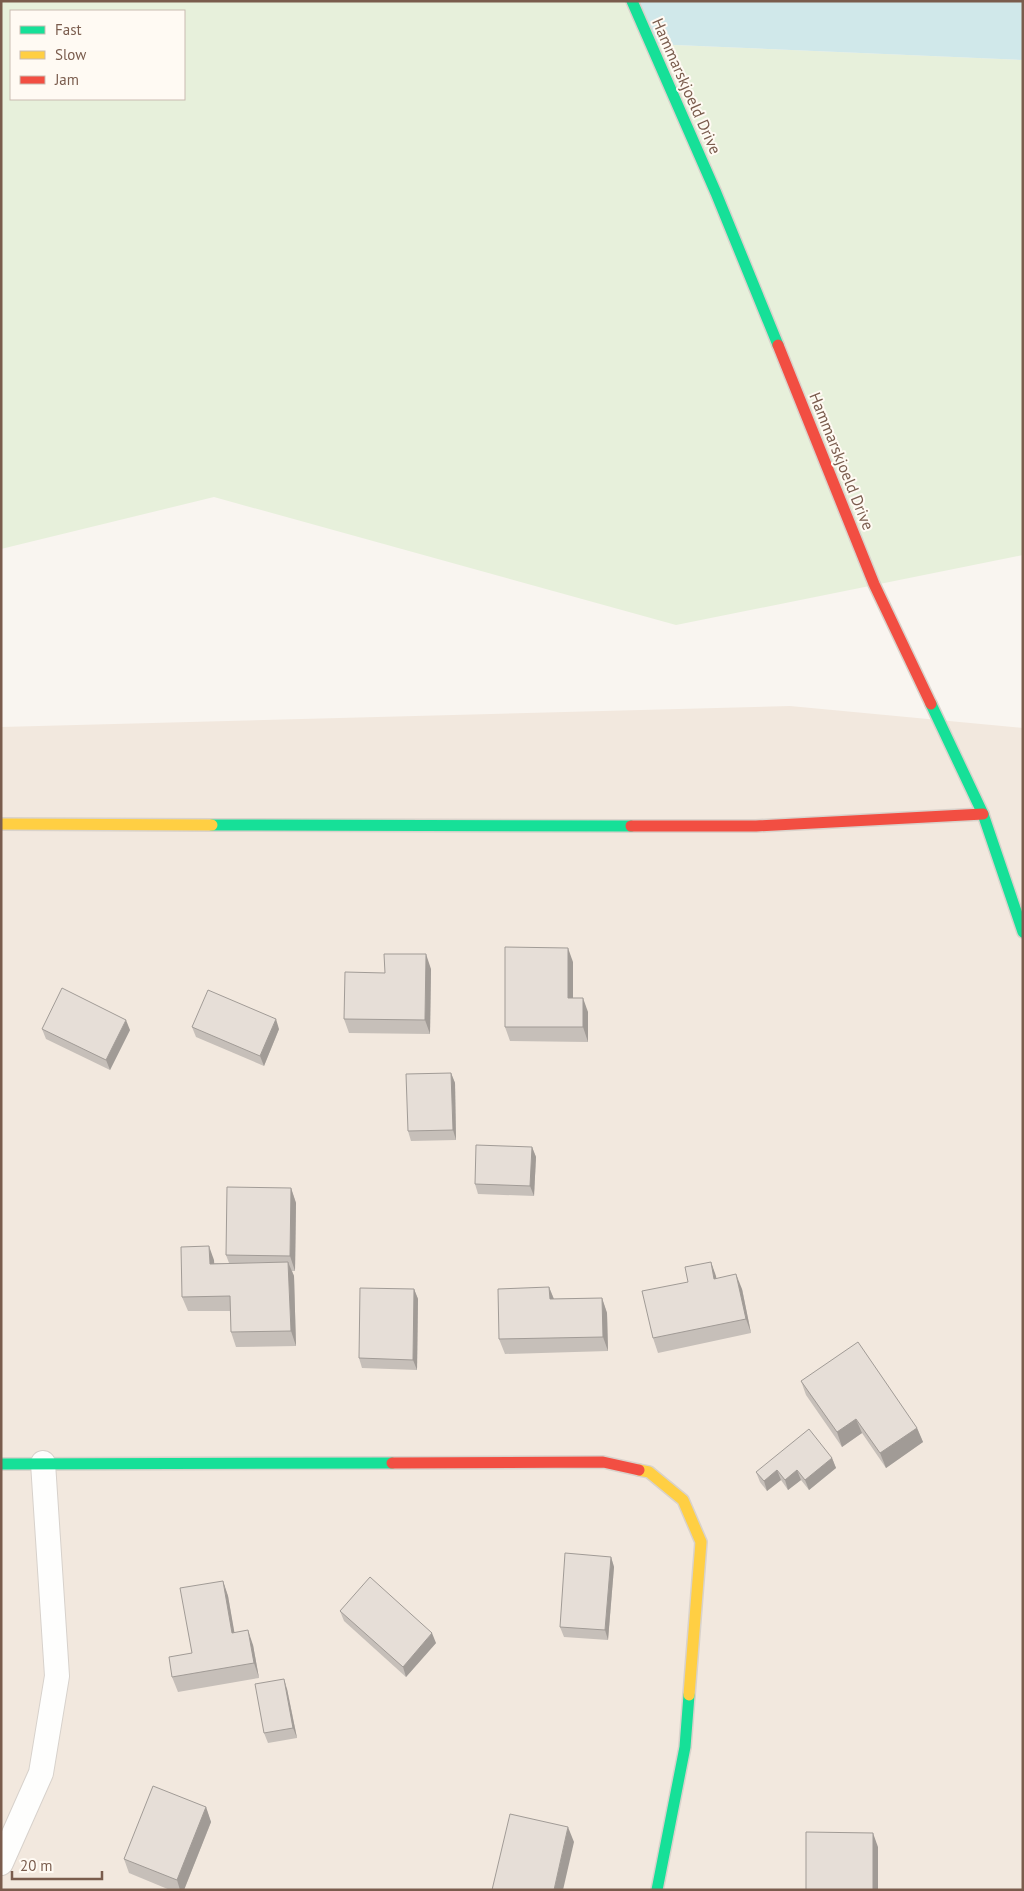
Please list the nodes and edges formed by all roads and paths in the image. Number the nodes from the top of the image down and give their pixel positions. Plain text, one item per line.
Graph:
1 (632, 1) edge
2 (983, 814) junction
3 (1, 824) edge
4 (1023, 932) edge
5 (43, 1463) junction
6 (1, 1464) edge
7 (1, 1863) edge
8 (657, 1890) edge

1 - 2 street, Hammarskjoeld Drive
2 - 3 street
2 - 4 street, Hammarskjoeld Drive
5 - 6 street
5 - 7 street
5 - 8 street

